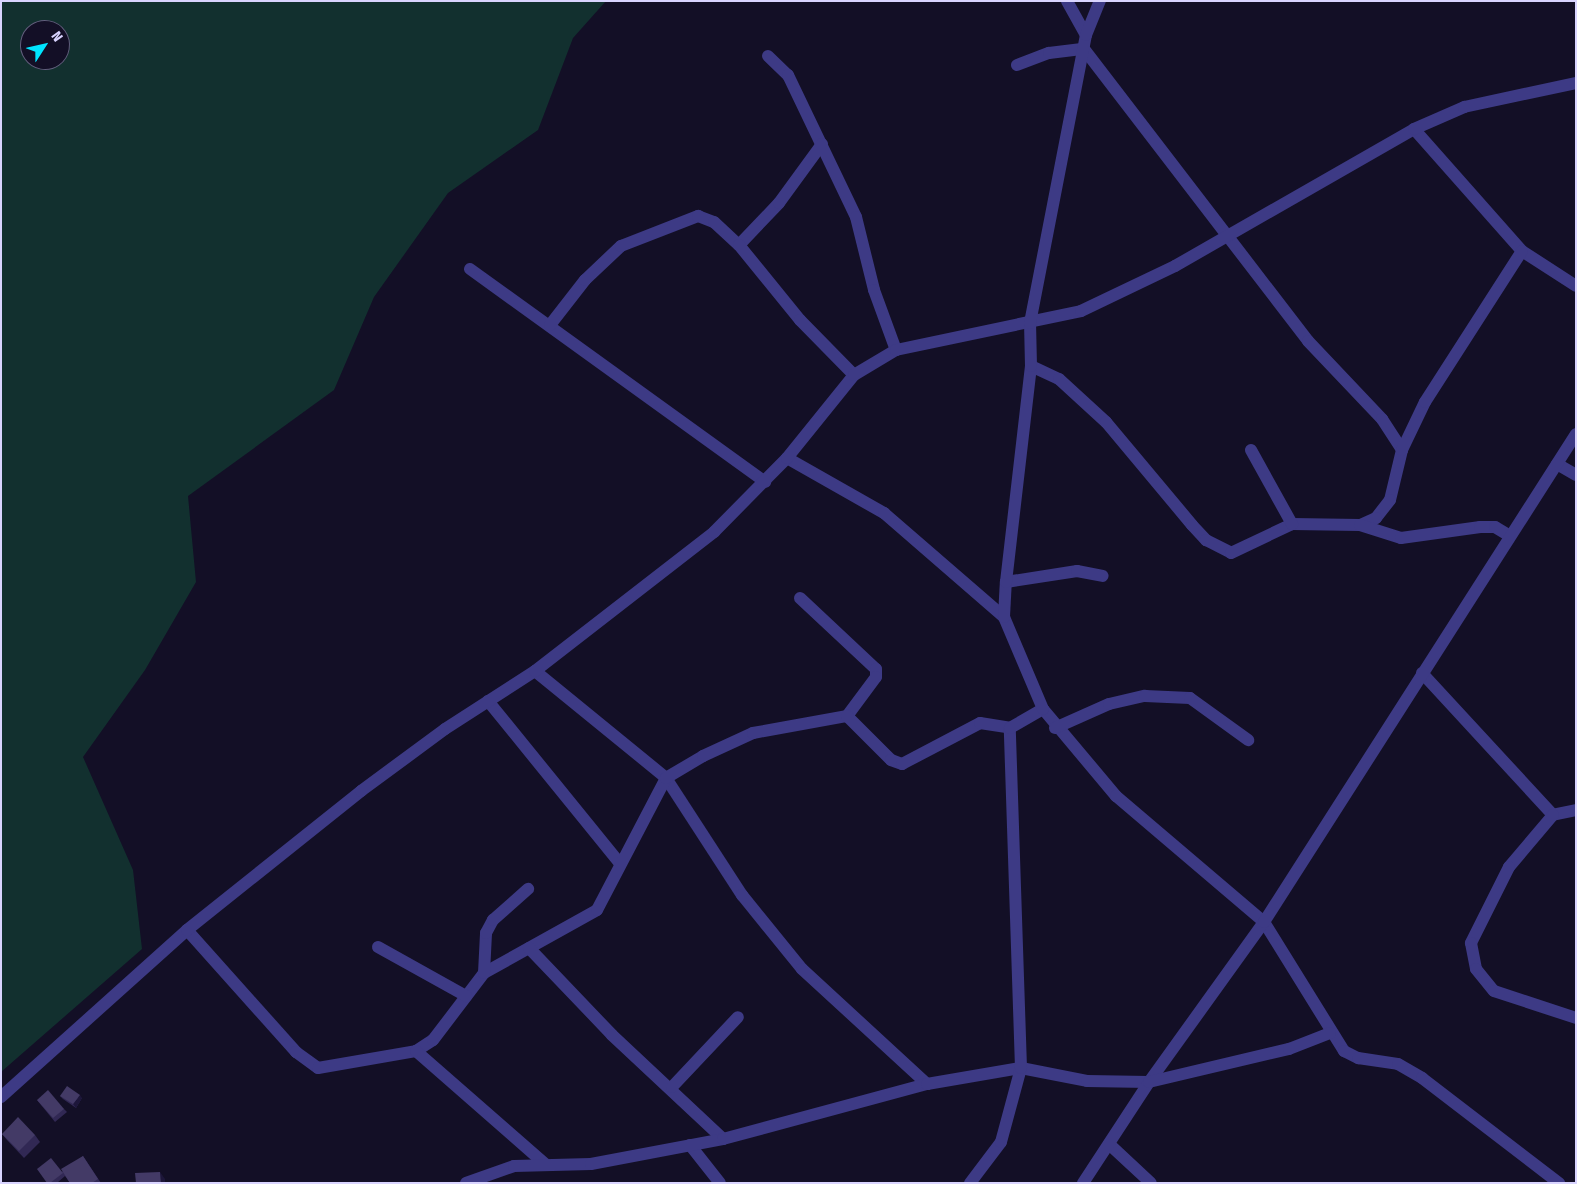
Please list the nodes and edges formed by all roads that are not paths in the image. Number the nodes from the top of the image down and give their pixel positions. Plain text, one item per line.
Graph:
1 (1067, 1) edge
2 (1100, 1) edge
3 (1086, 35) junction
4 (1084, 49) junction
5 (768, 56) dead end
6 (1017, 65) dead end
7 (1576, 83) edge
8 (1414, 129) junction
9 (822, 144) junction
10 (1227, 234) junction
11 (739, 245) junction
12 (1522, 251) junction
13 (470, 269) dead end
14 (1576, 286) edge
15 (1030, 323) junction
16 (550, 325) junction
17 (896, 350) junction
18 (1031, 366) junction
19 (854, 375) junction
20 (1576, 434) edge
21 (1251, 450) dead end
22 (1402, 450) junction
23 (788, 458) junction
24 (1556, 464) junction
25 (1576, 475) edge
26 (764, 482) junction
27 (1292, 524) junction
28 (1360, 526) junction
29 (1510, 536) junction
30 (1103, 576) dead end
31 (1006, 582) junction
32 (800, 598) dead end
33 (1004, 617) junction
34 (535, 671) junction
35 (1422, 673) junction
36 (488, 701) junction
37 (1043, 710) junction
38 (847, 716) junction
39 (1010, 728) junction
40 (1055, 728) junction
41 (1248, 740) dead end
42 (666, 778) junction
43 (1576, 810) edge
44 (1553, 815) junction
45 (619, 862) junction
46 (528, 889) dead end
47 (1264, 922) junction
48 (187, 930) junction
49 (378, 947) dead end
50 (529, 948) junction
51 (484, 972) junction
52 (466, 996) junction
53 (738, 1018) dead end
54 (1576, 1018) edge
55 (1330, 1033) junction
56 (416, 1051) junction
57 (1021, 1068) junction
58 (1149, 1082) junction
59 (927, 1084) junction
60 (672, 1087) junction
61 (1, 1097) edge
62 (723, 1139) junction
63 (1109, 1144) junction
64 (690, 1145) junction
65 (545, 1164) junction
66 (466, 1183) edge
67 (720, 1183) edge
68 (970, 1183) edge
69 (1082, 1183) edge
70 (1151, 1183) edge
71 (1558, 1183) edge

1 - 3 street
2 - 3 street
3 - 4 street
4 - 6 street
4 - 10 street
4 - 15 street
5 - 9 street
7 - 8 street
8 - 10 street
8 - 12 street
9 - 11 street
9 - 17 street
10 - 15 street
10 - 22 street
11 - 16 street
11 - 19 street
12 - 14 street
12 - 22 street
13 - 16 street
15 - 17 street
15 - 18 street
16 - 26 street
17 - 19 street
18 - 27 street
18 - 31 street
19 - 23 street
20 - 24 street
21 - 27 street
22 - 28 street
23 - 26 street
23 - 33 street
24 - 25 street
24 - 29 street
26 - 34 street
27 - 28 street
28 - 29 street
29 - 35 street
30 - 31 street
31 - 33 street
32 - 38 street
33 - 37 street
34 - 36 street
34 - 42 street
35 - 44 street
35 - 47 street
36 - 45 street
36 - 48 street
37 - 39 street
37 - 40 street
38 - 39 street
38 - 42 street
39 - 57 street
40 - 41 street
40 - 47 street
42 - 45 street
42 - 59 street
43 - 44 street
44 - 54 street
45 - 50 street
46 - 51 street
47 - 55 street
47 - 58 street
48 - 56 street
48 - 61 street
49 - 52 street
50 - 51 street
50 - 60 street
51 - 52 street
52 - 56 street
53 - 60 street
55 - 58 street
55 - 71 street
56 - 65 street
57 - 58 street
57 - 59 street
57 - 68 street
58 - 63 street
59 - 62 street
60 - 62 street
62 - 64 street
63 - 69 street
63 - 70 street
64 - 65 street
64 - 67 street
65 - 66 street

